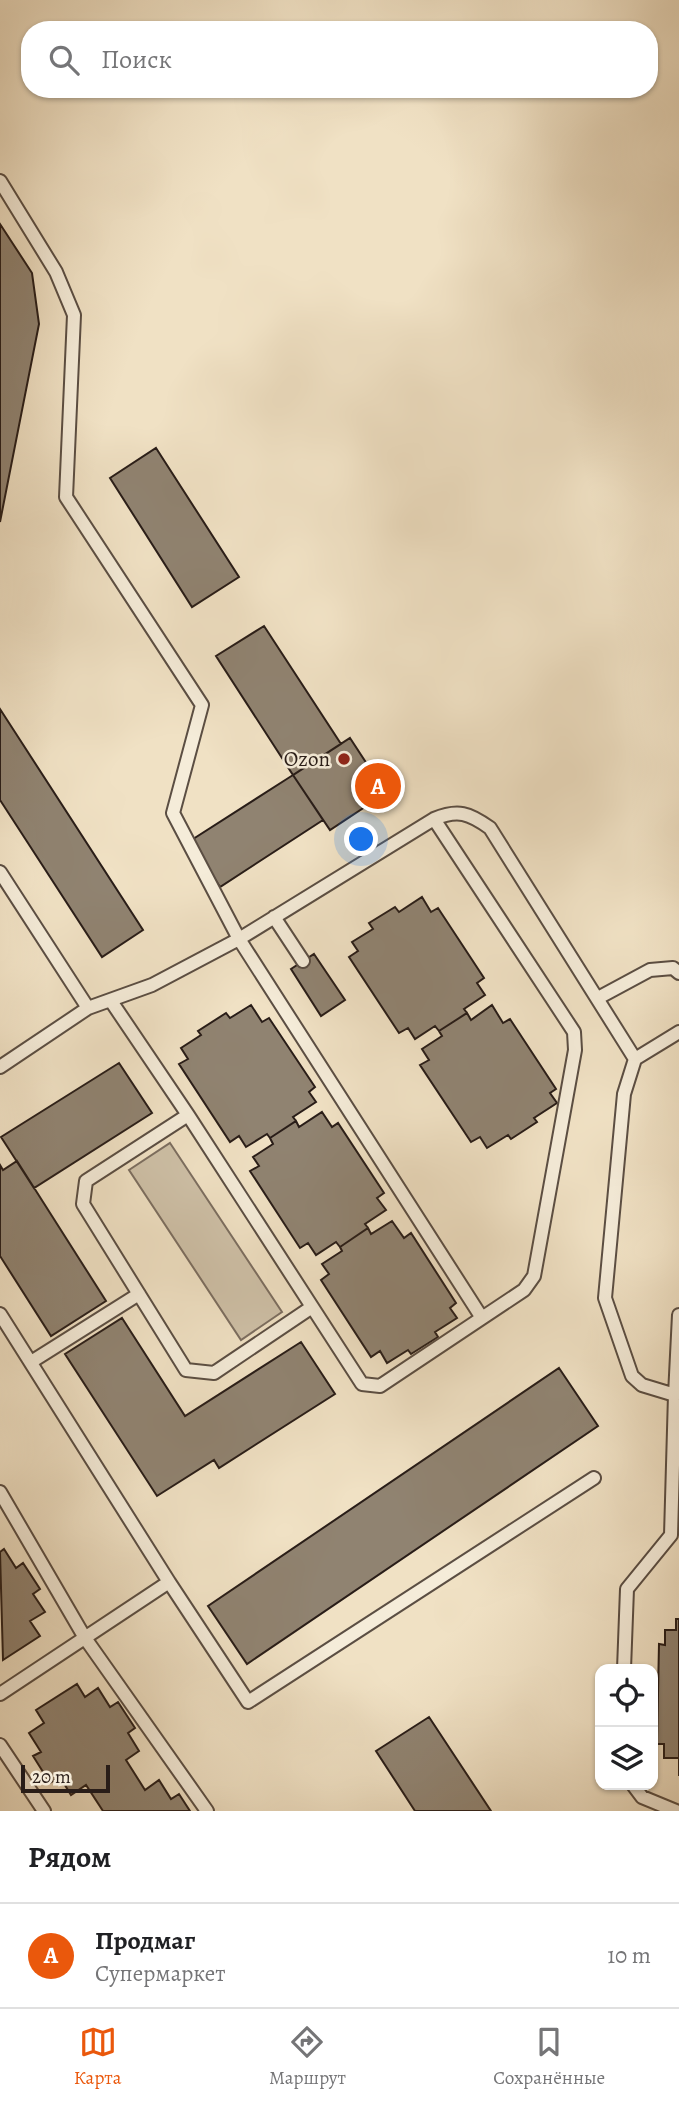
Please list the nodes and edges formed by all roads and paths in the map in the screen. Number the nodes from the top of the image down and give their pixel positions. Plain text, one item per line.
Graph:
1 (0, 181) edge
2 (434, 819) junction
3 (0, 872) edge
4 (274, 917) junction
5 (239, 939) junction
6 (303, 961) dead end
7 (679, 973) edge
8 (598, 998) junction
9 (111, 1001) junction
10 (88, 1008) junction
11 (679, 1032) edge
12 (635, 1059) junction
13 (0, 1067) edge
14 (188, 1115) junction
15 (139, 1294) junction
16 (312, 1307) junction
17 (0, 1314) edge
18 (679, 1315) edge
19 (482, 1318) junction
20 (32, 1362) junction
21 (675, 1395) junction
22 (594, 1478) dead end
23 (0, 1492) edge
24 (675, 1535) edge
25 (169, 1582) junction
26 (85, 1638) junction
27 (624, 1664) edge
28 (0, 1694) edge
29 (0, 1745) edge
30 (637, 1790) edge
31 (44, 1811) edge
32 (207, 1811) edge
33 (676, 1811) edge

1 - 5 lane
2 - 4 lane
2 - 8 lane
2 - 19 lane
3 - 10 lane
4 - 5 lane
4 - 6 lane
5 - 9 lane
5 - 19 lane
7 - 8 lane
8 - 12 lane
9 - 10 lane
9 - 14 lane
10 - 13 lane
11 - 12 lane
12 - 21 lane
14 - 15 lane
14 - 16 lane
15 - 16 lane
15 - 20 lane
16 - 19 lane
17 - 20 lane
18 - 21 lane
20 - 25 lane
21 - 24 lane
22 - 25 lane
23 - 26 lane
24 - 27 lane
25 - 26 lane
26 - 28 lane
26 - 32 lane
29 - 31 lane
30 - 33 lane

